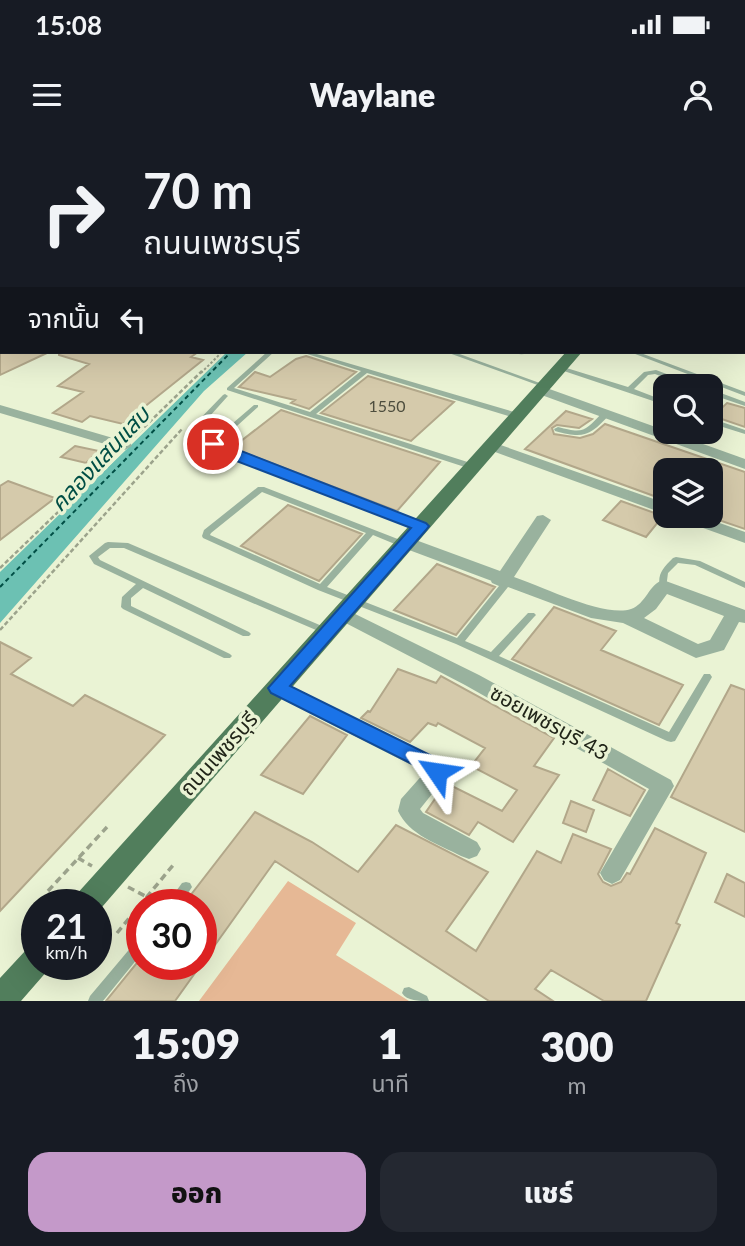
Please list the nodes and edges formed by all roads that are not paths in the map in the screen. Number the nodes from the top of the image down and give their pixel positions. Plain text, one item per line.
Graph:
1 (269, 354) edge
2 (311, 354) edge
3 (454, 354) edge
4 (570, 354) edge
5 (638, 354) edge
6 (560, 368) junction
7 (366, 370) junction
8 (662, 374) edge
9 (543, 388) junction
10 (629, 390) junction
11 (745, 394) edge
12 (225, 396) dead end
13 (723, 396) edge
14 (653, 399) edge
15 (745, 404) edge
16 (256, 406) dead end
17 (0, 409) edge
18 (312, 414) junction
19 (606, 414) junction
20 (518, 416) junction
21 (723, 424) edge
22 (558, 429) dead end
23 (745, 432) edge
24 (213, 444) junction
25 (125, 446) road end
26 (492, 446) junction
27 (745, 464) edge
28 (474, 467) junction
29 (653, 505) edge
30 (543, 520) dead end
31 (421, 526) junction
32 (717, 528) edge
33 (371, 532) junction
34 (745, 538) edge
35 (405, 545) junction
36 (504, 579) junction
37 (142, 584) junction
38 (745, 585) edge
39 (663, 586) junction
40 (321, 588) junction
41 (342, 615) junction
42 (531, 615) dead end
43 (739, 616) edge
44 (630, 619) junction
45 (246, 634) dead end
46 (459, 642) junction
47 (227, 656) dead end
48 (493, 656) junction
49 (707, 677) dead end
50 (277, 688) junction
51 (469, 849) dead end
52 (612, 873) dead end
53 (99, 889) edge
54 (126, 963) edge
55 (21, 978) edge
56 (409, 993) dead end
57 (0, 1001) edge
58 (95, 1001) edge
59 (422, 1001) edge

1 - 18 lane
2 - 7 lane
3 - 9 lane
4 - 6 main road, ถนนเพชรบุรี
5 - 11 lane
6 - 9 main road, ถนนเพชรบุรี
6 - 10 lane
7 - 18 lane
7 - 20 lane
8 - 10 lane
9 - 19 street
9 - 20 main road, ถนนเพชรบุรี
10 - 14 lane
12 - 24 lane
13 - 15 lane
16 - 24 lane
17 - 25 street
18 - 28 lane
19 - 22 lane
19 - 27 street
20 - 26 main road, ถนนเพชรบุรี
21 - 23 lane
24 - 31 lane
26 - 28 main road, ถนนเพชรบุรี
26 - 29 street
28 - 31 main road, ถนนเพชรบุรี
30 - 36 street
31 - 35 main road, ถนนเพชรบุรี
32 - 34 street
33 - 35 lane
33 - 40 lane
33 - 40 lane
35 - 36 street
35 - 41 main road, ถนนเพชรบุรี
35 - 46 lane
36 - 44 street
37 - 41 lane
37 - 45 lane
37 - 47 lane
38 - 39 lane
39 - 43 street
39 - 44 street
40 - 41 lane
41 - 46 lane
41 - 50 main road, ถนนเพชรบุรี
41 - 52 street, ซอยเพชรบุรี 43
42 - 48 lane
43 - 44 street
46 - 48 lane
48 - 49 lane
50 - 51 street
50 - 53 main road, ถนนเพชรบุรี
54 - 58 lane
55 - 57 main road
56 - 59 lane

